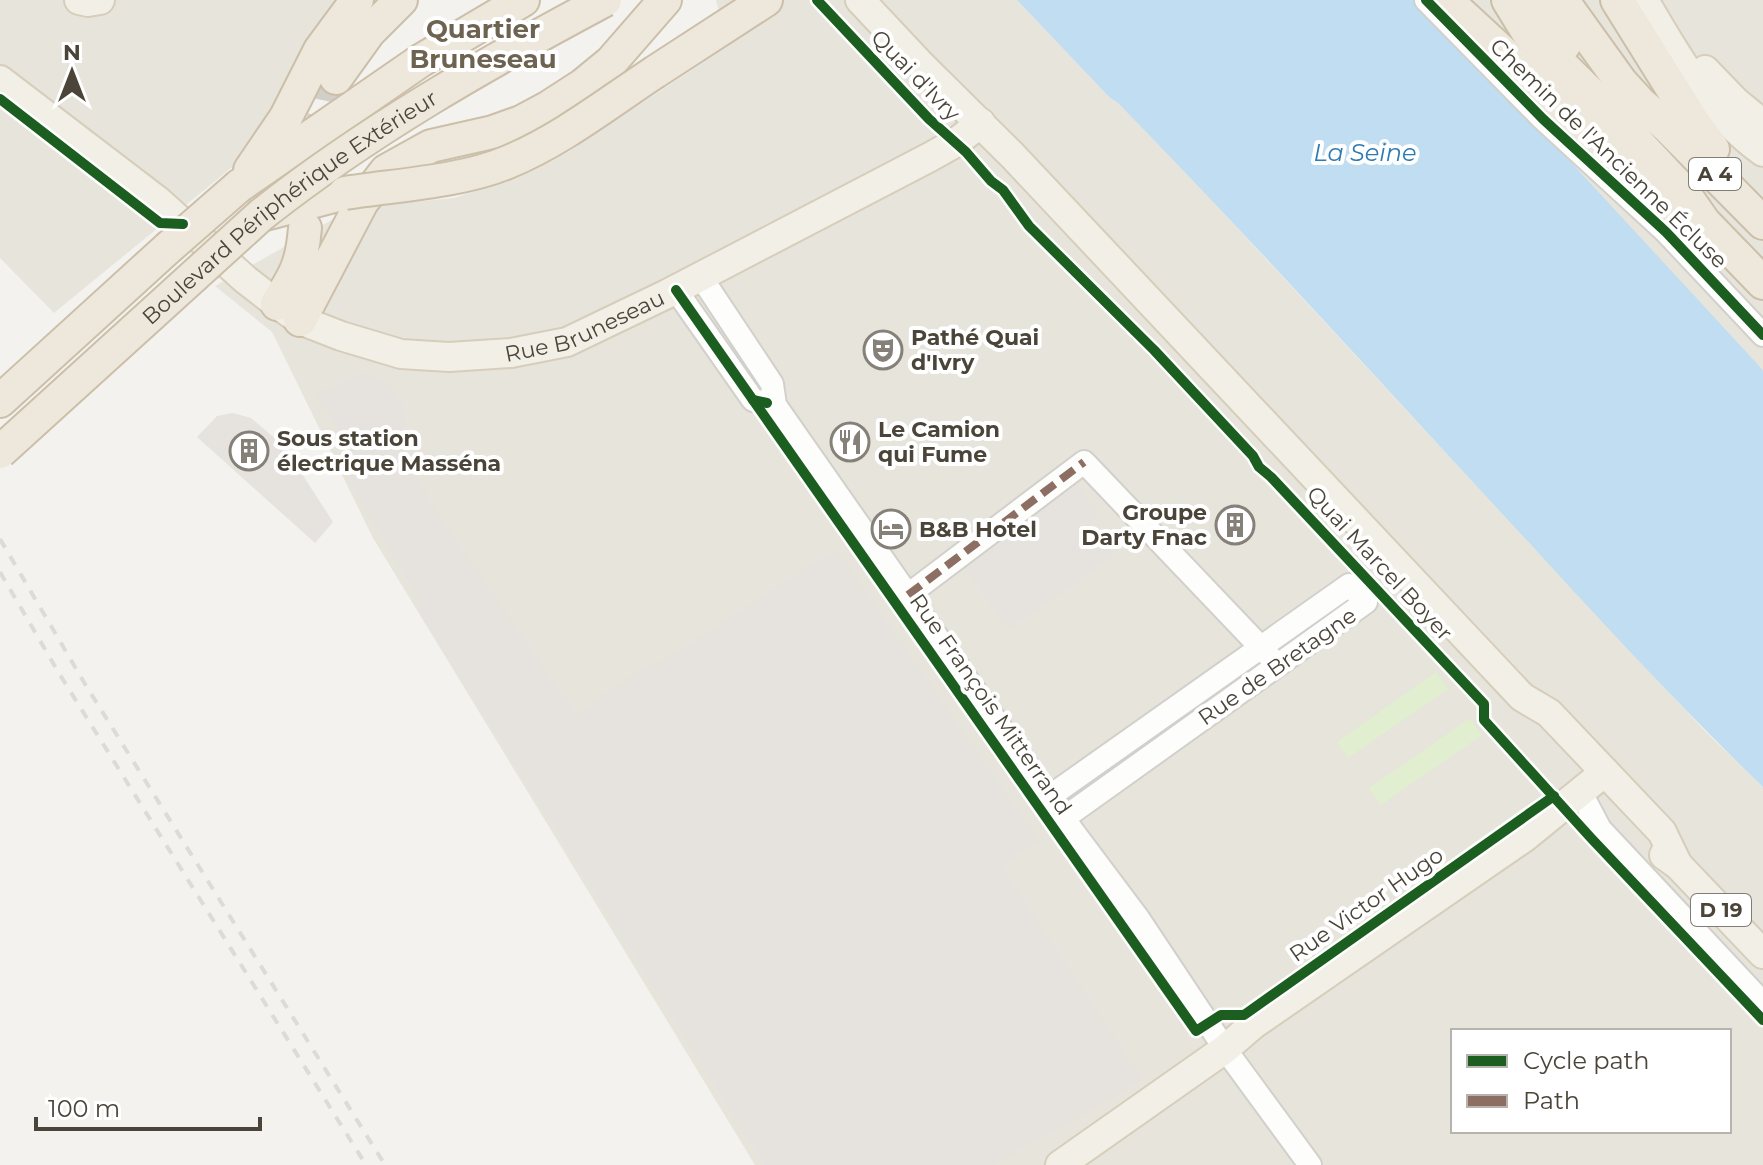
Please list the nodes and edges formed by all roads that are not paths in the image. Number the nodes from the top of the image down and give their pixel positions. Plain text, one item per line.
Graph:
1 (79, 0) edge
2 (100, 0) edge
3 (357, 0) edge
4 (401, 0) edge
5 (523, 0) edge
6 (605, 0) edge
7 (665, 0) edge
8 (766, 0) edge
9 (860, 0) edge
10 (1426, 0) edge
11 (1446, 0) edge
12 (1476, 0) edge
13 (1508, 0) edge
14 (1536, 0) edge
15 (1562, 0) edge
16 (1588, 0) edge
17 (1617, 0) edge
18 (1644, 0) edge
19 (1662, 0) edge
20 (336, 78) tunnel mouth
21 (0, 80) edge
22 (1553, 99) junction
23 (1602, 105) junction
24 (981, 123) junction
25 (1763, 124) edge
26 (1667, 126) junction
27 (1763, 152) edge
28 (239, 186) junction
29 (261, 215) junction
30 (1763, 215) edge
31 (1704, 222) junction
32 (1763, 223) edge
33 (305, 228) dead end
34 (1763, 283) edge
35 (707, 286) junction
36 (682, 300) junction
37 (288, 312) junction
38 (1763, 335) edge
39 (744, 343) junction
40 (722, 358) junction
41 (0, 401) edge
42 (775, 405) junction
43 (0, 452) edge
44 (908, 595) junction
45 (1262, 647) junction
46 (1277, 665) junction
47 (1594, 782) junction
48 (1049, 797) junction
49 (1064, 818) junction
50 (1763, 954) edge
51 (1763, 1003) edge
52 (1225, 1049) junction
53 (1060, 1165) edge
54 (1310, 1165) edge

1 - 2 main road
3 - 28 highway
4 - 20 highway
5 - 28 highway
6 - 29 highway, Boulevard Périphérique Extérieur, bridge
7 - 37 highway
8 - 29 highway, bridge
9 - 24 main road, Quai d'Ivry
10 - 38 street, Chemin de l'Ancienne Écluse
11 - 22 highway
12 - 22 highway
13 - 23 highway
14 - 23 highway
15 - 26 highway
16 - 26 highway
17 - 30 highway
18 - 27 main road
19 - 25 main road
21 - 37 main road, Rue Bruneseau
22 - 31 highway
23 - 31 highway, A 4
24 - 35 main road, Rue Bruneseau
24 - 47 main road, Quai Marcel Boyer / D 19
26 - 32 highway, A 4
28 - 41 highway, bridge
29 - 43 highway, Boulevard Périphérique Extérieur, bridge
31 - 34 highway, A 4
33 - 37 highway
35 - 36 main road, Rue Bruneseau
35 - 39 street, Rue François Mitterrand
36 - 37 main road, Rue Bruneseau
36 - 40 street, Rue François Mitterrand
39 - 40 street
39 - 42 street, Rue François Mitterrand
40 - 42 street, Rue François Mitterrand
42 - 44 street, Rue François Mitterrand
44 - 45 street
44 - 48 street, Rue François Mitterrand
45 - 46 street
45 - 46 street, Rue de Bretagne
45 - 48 street, Rue de Bretagne
46 - 49 street, Rue de Bretagne
47 - 50 main road, Quai Marcel Boyer / D 19
47 - 51 street, Quai Marcel Boyer
47 - 52 main road, Rue Victor Hugo
48 - 49 street, Rue François Mitterrand
49 - 52 street, Rue François Mitterrand
52 - 53 main road, Rue Victor Hugo
52 - 54 street, Rue François Mitterrand

